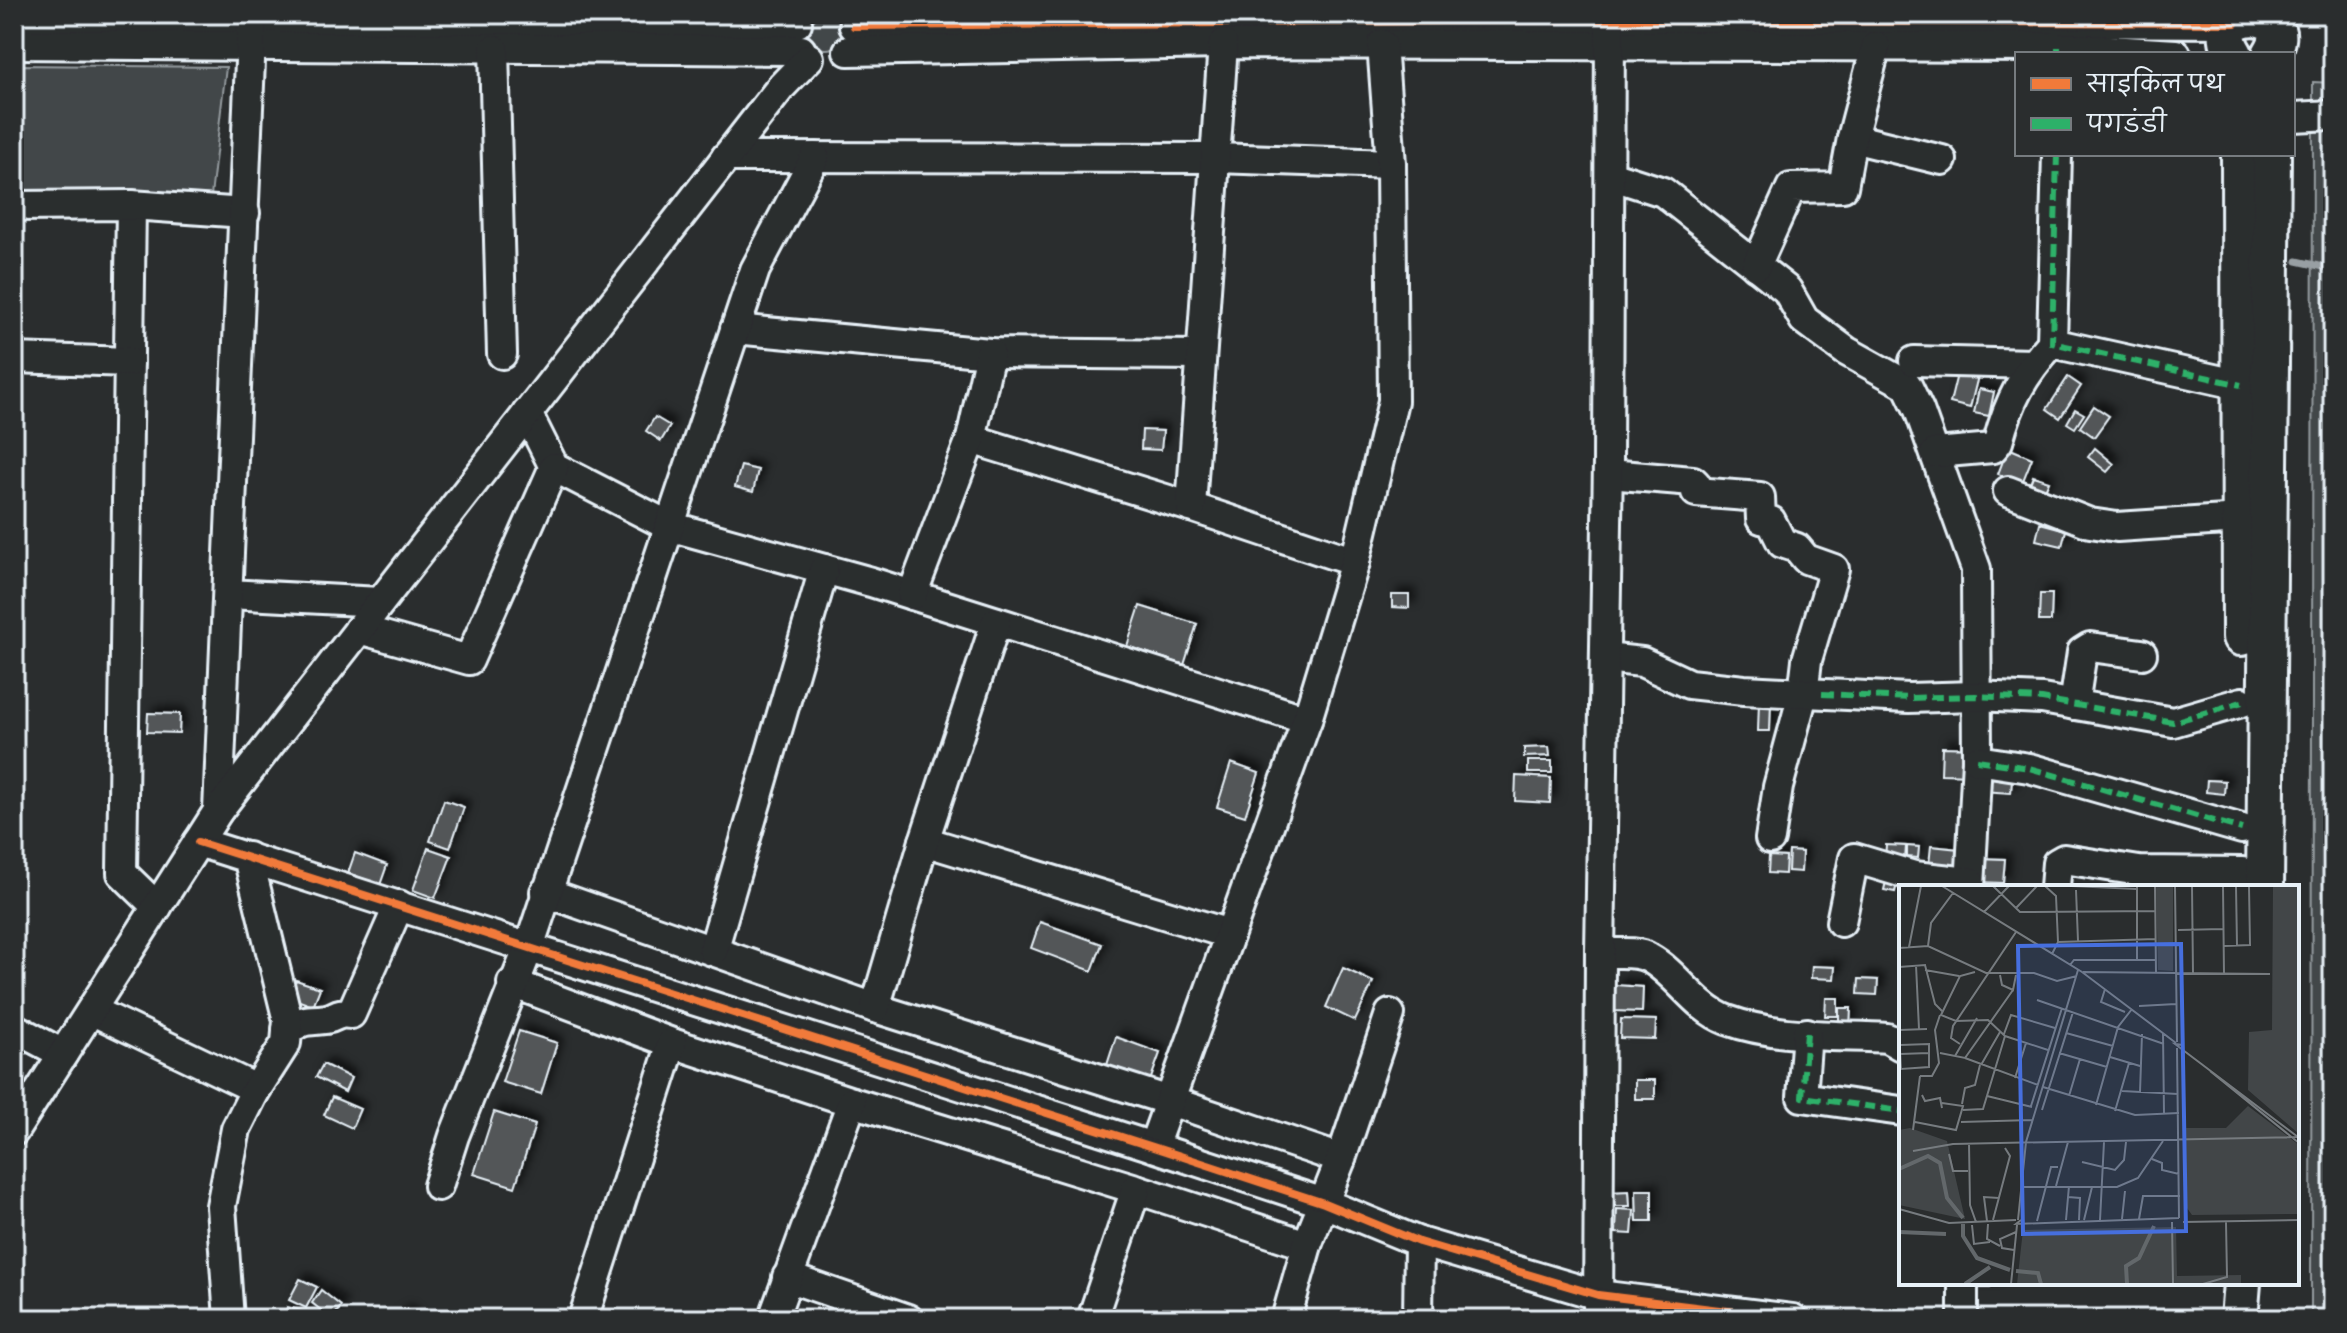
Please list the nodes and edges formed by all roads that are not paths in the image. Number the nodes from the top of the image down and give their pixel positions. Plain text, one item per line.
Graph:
1 (14, 21) edge
2 (850, 24) edge
3 (1610, 26) edge
4 (252, 27) edge
5 (2251, 29) edge
6 (803, 36) edge
7 (14, 44) edge
8 (1223, 44) junction
9 (1382, 44) junction
10 (1876, 46) junction
11 (494, 49) junction
12 (2058, 51) edge
13 (2097, 52) edge
14 (2333, 115) edge
15 (2295, 117) edge
16 (1852, 138) junction
17 (2057, 156) edge
18 (2240, 156) edge
19 (2272, 156) edge
20 (726, 157) junction
21 (815, 157) junction
22 (1215, 158) junction
23 (1942, 160) dead end
24 (1391, 164) junction
25 (1610, 175) junction
26 (131, 205) junction
27 (14, 206) edge
28 (245, 213) junction
29 (1756, 266) junction
30 (735, 329) junction
31 (2052, 343) junction
32 (990, 353) junction
33 (502, 354) dead end
34 (1201, 355) junction
35 (14, 358) edge
36 (1914, 361) dead end
37 (129, 362) junction
38 (2033, 364) junction
39 (2241, 385) junction
40 (527, 413) junction
41 (971, 439) junction
42 (1935, 453) junction
43 (554, 467) junction
44 (1608, 474) junction
45 (2008, 491) dead end
46 (1191, 507) junction
47 (2241, 519) junction
48 (669, 526) junction
49 (1355, 562) junction
50 (824, 569) junction
51 (228, 594) junction
52 (912, 595) junction
53 (380, 602) junction
54 (996, 622) junction
55 (359, 629) junction
56 (2142, 654) dead end
57 (1605, 658) junction
58 (1803, 694) junction
59 (1975, 696) junction
60 (2242, 702) junction
61 (2074, 705) junction
62 (1307, 720) junction
63 (1977, 760) junction
64 (218, 811) junction
65 (2242, 829) junction
66 (1770, 839) dead end
67 (924, 841) junction
68 (198, 842) junction
69 (248, 857) junction
70 (2249, 882) edge
71 (1970, 885) edge
72 (2055, 885) edge
73 (545, 892) junction
74 (399, 905) junction
75 (157, 907) junction
76 (1841, 922) dead end
77 (1229, 934) junction
78 (529, 947) junction
79 (713, 951) junction
80 (1600, 953) junction
81 (512, 983) junction
82 (875, 1008) junction
83 (93, 1011) junction
84 (1390, 1014) dead end
85 (14, 1028) edge
86 (287, 1030) junction
87 (1807, 1033) junction
88 (672, 1043) junction
89 (1899, 1045) edge
90 (63, 1054) junction
91 (254, 1093) junction
92 (1170, 1101) junction
93 (852, 1102) junction
94 (1899, 1111) edge
95 (14, 1131) edge
96 (1153, 1147) junction
97 (1341, 1159) junction
98 (438, 1186) dead end
99 (1136, 1189) junction
100 (1324, 1203) junction
101 (1419, 1242) junction
102 (1307, 1245) junction
103 (787, 1277) junction
104 (1963, 1285) edge
105 (2242, 1285) edge
106 (2262, 1285) edge
107 (1598, 1307) edge
108 (591, 1317) edge
109 (229, 1319) edge
110 (773, 1319) edge
111 (908, 1319) edge
112 (1092, 1319) edge
113 (1286, 1319) edge
114 (1418, 1319) edge
115 (1793, 1319) edge
116 (1963, 1319) edge
117 (2239, 1319) edge
118 (2262, 1319) edge

1 - 4 street
2 - 3 street
2 - 6 street
2 - 8 street
3 - 5 street
3 - 9 street
3 - 10 street
3 - 25 street
4 - 6 street
4 - 7 street
4 - 11 street
4 - 28 street
6 - 11 street
6 - 20 street
8 - 9 street
8 - 22 street
9 - 24 street
10 - 12 street
10 - 16 street
11 - 33 street
12 - 13 street
14 - 15 street
16 - 23 street
16 - 29 street
17 - 31 street
18 - 39 main road
19 - 70 main road
20 - 21 street
20 - 40 street
21 - 22 street
21 - 30 street
22 - 24 street
22 - 34 street
24 - 49 street
25 - 29 street
25 - 44 street
26 - 27 street
26 - 28 street
26 - 37 street
28 - 51 street
29 - 42 street
30 - 32 street
30 - 48 street
31 - 38 street
31 - 39 street
32 - 34 street
32 - 41 street
34 - 46 street
35 - 37 street
36 - 38 street
37 - 75 street
38 - 42 street
39 - 47 main road
40 - 43 street
40 - 53 street
41 - 46 street
41 - 52 street
42 - 59 street
43 - 48 street
43 - 55 street
44 - 57 street
44 - 58 street
45 - 47 street
46 - 49 street
47 - 60 main road
48 - 50 street
48 - 73 street
49 - 62 street
50 - 52 street
50 - 79 street
51 - 53 street
51 - 64 street
52 - 54 street
53 - 55 street
54 - 62 street
54 - 67 street
55 - 64 street
56 - 61 street
57 - 58 street
57 - 80 street
58 - 59 street
58 - 66 street
59 - 61 street
59 - 63 street
60 - 61 street
60 - 65 main road
62 - 77 street
63 - 65 street
63 - 71 street
64 - 68 street
65 - 70 main road
67 - 77 street
67 - 82 street
68 - 69 street
68 - 75 street
69 - 74 street
69 - 86 street
70 - 72 street
71 - 76 street
73 - 78 street
73 - 79 street
74 - 78 street
74 - 86 street
75 - 83 street
77 - 92 street
78 - 81 street
78 - 96 street
79 - 82 street
80 - 87 street
80 - 107 street
81 - 88 street
81 - 98 street
82 - 92 street
83 - 90 street
83 - 91 street
84 - 97 street
85 - 90 street
86 - 91 street
87 - 89 street
87 - 94 street
88 - 93 street
88 - 108 street
90 - 95 street
91 - 109 street
92 - 96 street
92 - 97 street
93 - 99 street
93 - 103 street
96 - 100 street
97 - 100 street
99 - 102 street
99 - 112 street
100 - 101 street
100 - 102 street
101 - 107 street
101 - 114 street
102 - 113 street
103 - 110 street
103 - 111 street
104 - 116 street
105 - 117 main road
106 - 118 main road
107 - 115 street

